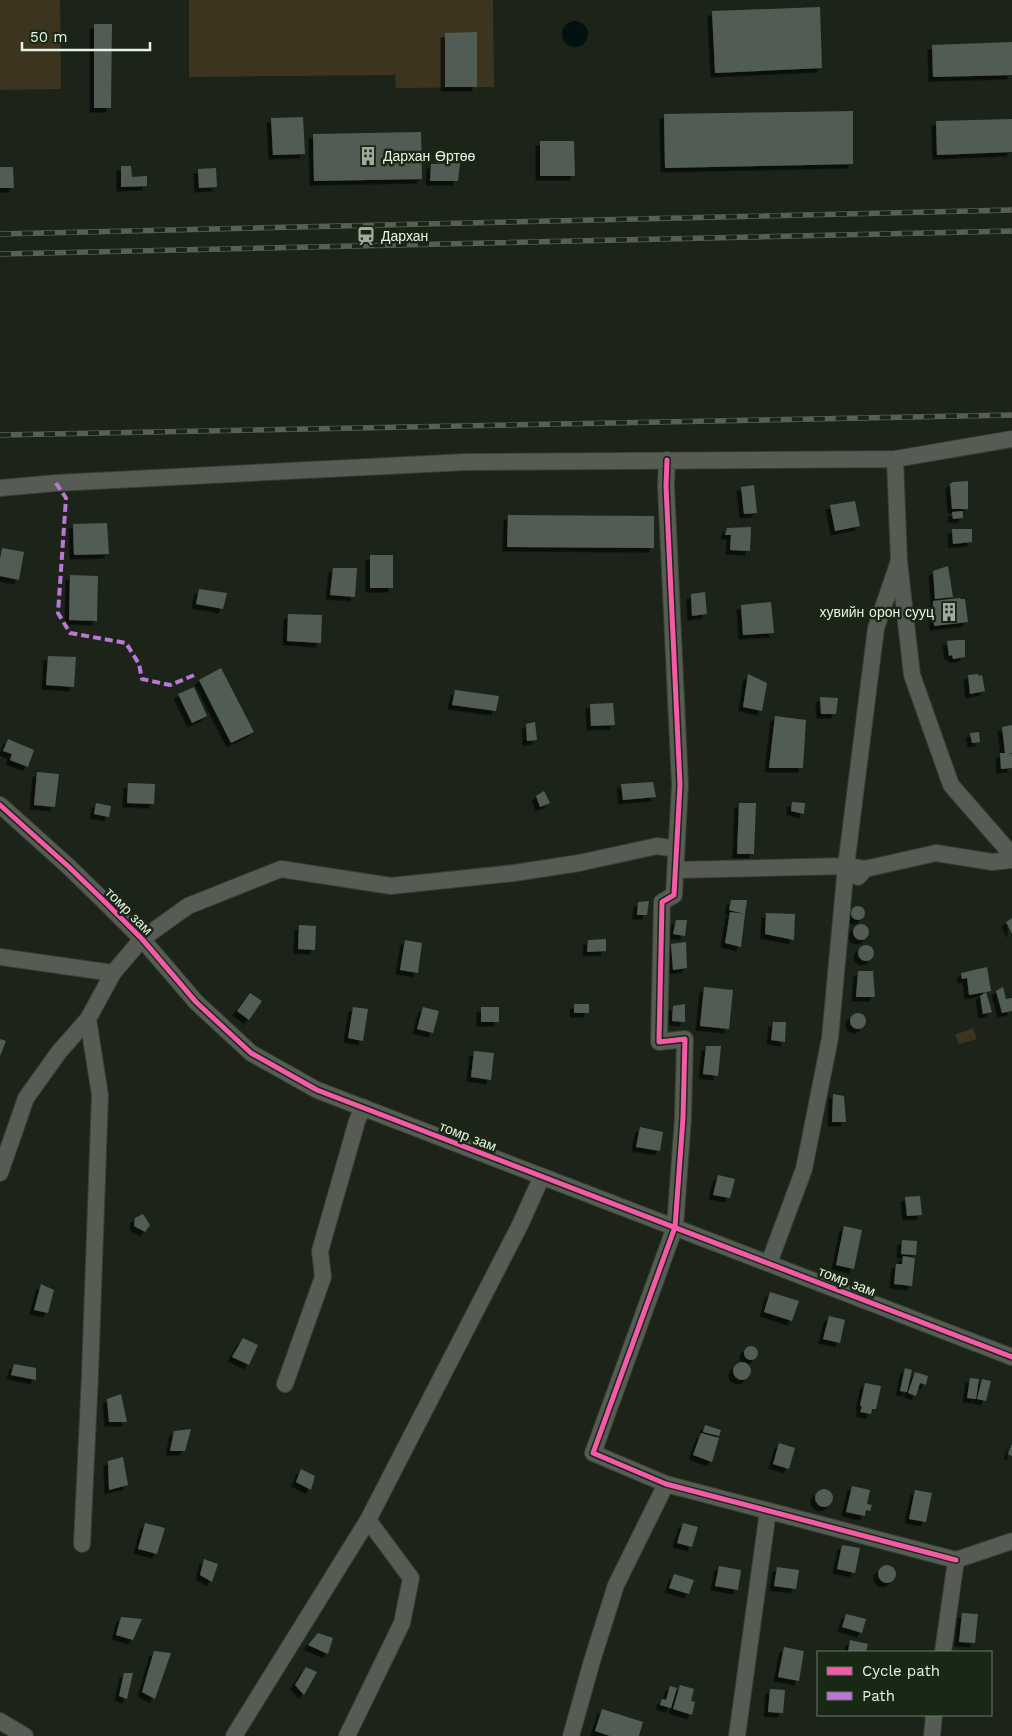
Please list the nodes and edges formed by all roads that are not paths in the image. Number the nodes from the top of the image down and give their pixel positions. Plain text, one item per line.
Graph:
1 (1012, 439) edge
2 (895, 459) junction
3 (667, 460) junction
4 (0, 488) edge
5 (899, 561) junction
6 (0, 805) edge
7 (676, 849) junction
8 (1012, 855) edge
9 (1012, 860) edge
10 (846, 866) junction
11 (865, 869) junction
12 (675, 870) junction
13 (843, 897) junction
14 (142, 939) junction
15 (0, 957) edge
16 (113, 973) junction
17 (88, 1019) junction
18 (362, 1107) junction
19 (0, 1173) edge
20 (542, 1176) junction
21 (675, 1227) junction
22 (769, 1263) junction
23 (1012, 1357) edge
24 (285, 1384) dead end
25 (666, 1484) junction
26 (768, 1511) junction
27 (368, 1520) junction
28 (1012, 1541) edge
29 (82, 1544) dead end
30 (956, 1560) junction
31 (943, 1651) edge
32 (934, 1716) edge
33 (0, 1721) edge
34 (25, 1736) edge
35 (234, 1736) edge
36 (346, 1736) edge
37 (571, 1736) edge
38 (737, 1736) edge
39 (932, 1736) edge

1 - 2 street
2 - 3 street
2 - 5 street
3 - 4 street
3 - 7 street
5 - 8 street
5 - 10 street
6 - 14 street, томр зам
7 - 12 street
7 - 14 street
9 - 11 street
10 - 11 street
10 - 12 street
10 - 13 street
11 - 13 street
12 - 21 street
13 - 22 street
14 - 16 street
14 - 18 street, томр зам
15 - 16 street
16 - 17 street
17 - 19 street
17 - 29 street
18 - 20 street, томр зам
18 - 24 street
20 - 21 street, томр зам
20 - 27 street
21 - 22 street, томр зам
21 - 25 street
22 - 23 street, томр зам
25 - 26 street
25 - 37 street
26 - 30 street
26 - 38 street
27 - 35 street
27 - 36 street
28 - 30 street
30 - 31 street
32 - 39 street
33 - 34 street

